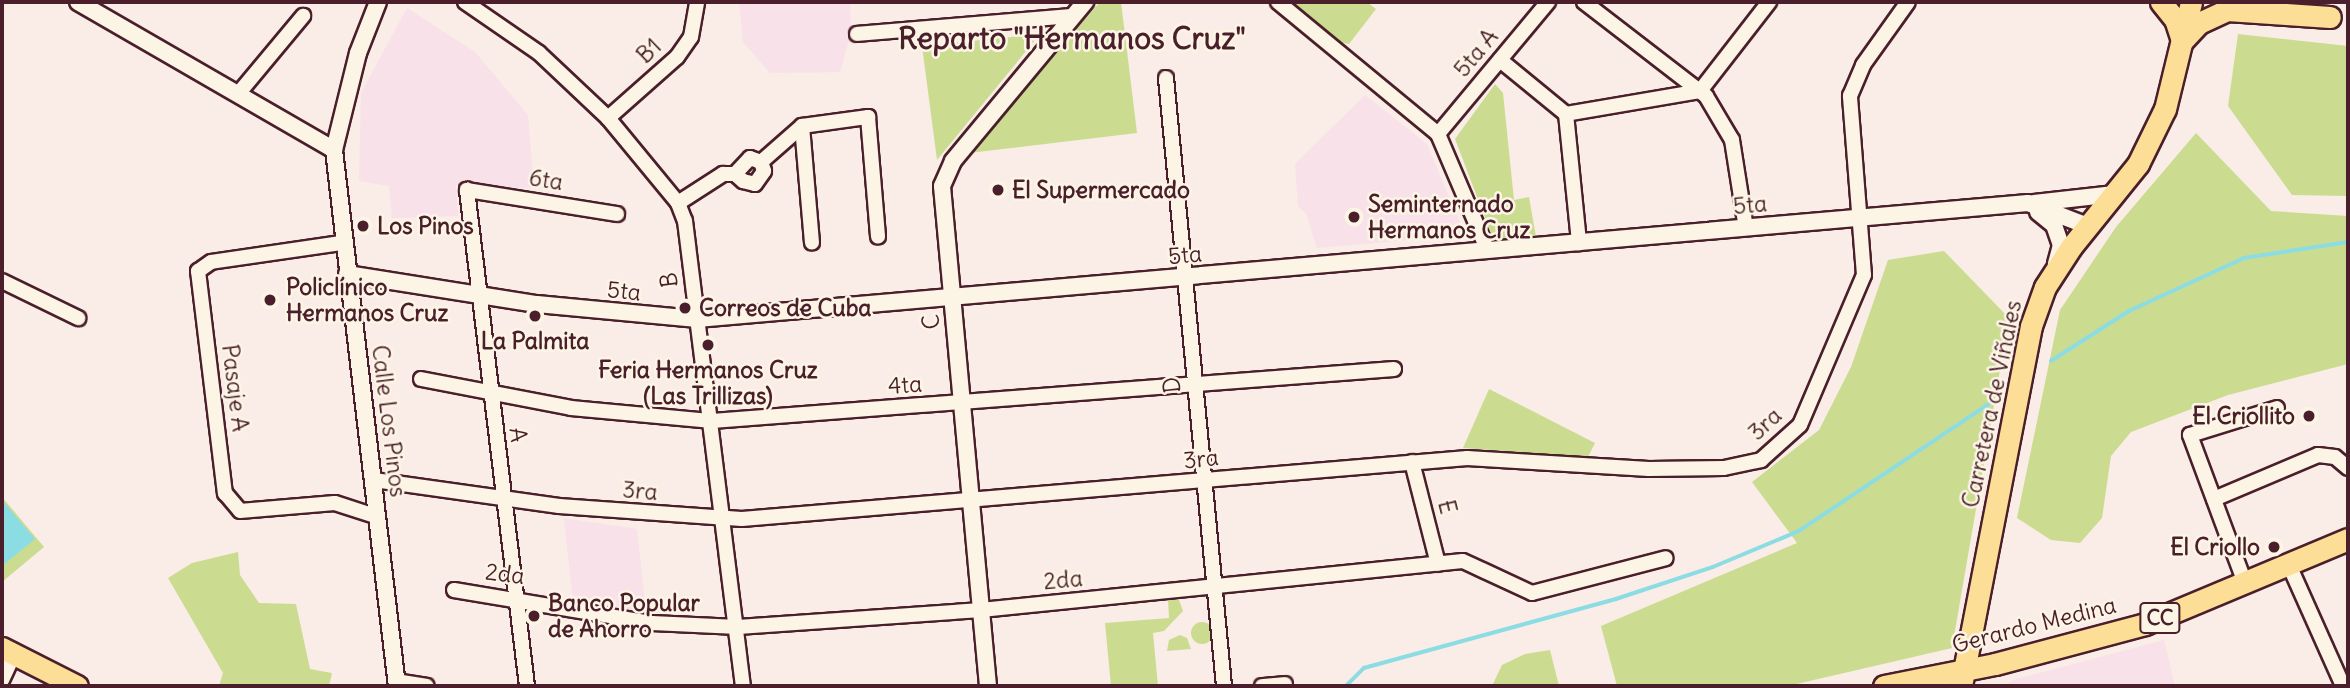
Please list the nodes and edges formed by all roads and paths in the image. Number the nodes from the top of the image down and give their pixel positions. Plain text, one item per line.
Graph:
1 (78, 2) edge
2 (378, 2) edge
3 (465, 2) edge
4 (696, 2) edge
5 (1085, 2) edge
6 (1278, 2) edge
7 (1548, 2) edge
8 (1584, 2) edge
9 (1769, 2) edge
10 (1908, 2) edge
11 (2161, 2) edge
12 (2191, 2) edge
13 (2243, 2) edge
14 (303, 16) dead end
15 (1073, 16) junction
16 (2339, 18) edge
17 (857, 34) dead end
18 (2182, 41) junction
19 (1500, 60) junction
20 (1166, 78) dead end
21 (1700, 91) junction
22 (238, 94) junction
23 (1566, 114) junction
24 (608, 118) junction
25 (802, 126) junction
26 (1438, 134) junction
27 (334, 150) junction
28 (761, 162) junction
29 (735, 174) junction
30 (467, 190) joint
31 (2114, 194) junction
32 (678, 203) junction
33 (2028, 203) junction
34 (617, 214) dead end
35 (1862, 218) junction
36 (2088, 226) junction
37 (1746, 228) junction
38 (878, 237) dead end
39 (341, 243) junction
40 (812, 243) dead end
41 (1579, 243) junction
42 (1499, 250) junction
43 (2054, 273) junction
44 (347, 274) junction
45 (1184, 278) junction
46 (2, 281) edge
47 (478, 293) junction
48 (952, 298) junction
49 (78, 318) dead end
50 (697, 319) junction
51 (1394, 369) dead end
52 (421, 379) dead end
53 (1195, 383) junction
54 (489, 394) junction
55 (962, 404) junction
56 (2277, 408) dead end
57 (712, 421) junction
58 (1412, 462) junction
59 (2348, 468) edge
60 (374, 480) junction
61 (1205, 482) junction
62 (503, 496) junction
63 (2214, 499) junction
64 (971, 503) junction
65 (378, 517) junction
66 (724, 519) junction
67 (2348, 539) edge
68 (1666, 558) dead end
69 (1438, 564) junction
70 (2289, 565) junction
71 (2245, 583) junction
72 (1214, 589) junction
73 (454, 590) dead end
74 (516, 598) junction
75 (981, 610) junction
76 (738, 626) junction
77 (8, 651) edge
78 (1962, 678) edge
79 (2, 680) edge
80 (1917, 683) edge
81 (396, 684) edge
82 (1285, 684) dead end
83 (77, 686) edge
84 (427, 686) edge
85 (527, 686) edge
86 (743, 686) edge
87 (988, 686) edge
88 (1224, 686) edge
89 (1262, 686) edge
90 (1884, 686) edge
91 (2343, 686) edge

1 - 22 street
2 - 27 street, Calle Los Pinos
3 - 24 street, B
4 - 24 street, B1
5 - 15 street, C
6 - 26 street
7 - 19 street, 5ta A
8 - 21 street
9 - 21 street
10 - 35 street, 3ra
11 - 18 main road
12 - 18 main road, Carretera de Viñales
13 - 16 main road
14 - 22 street
15 - 17 street
15 - 48 street, C
16 - 18 main road
18 - 31 main road, Carretera de Viñales
19 - 23 street
19 - 26 street, 5ta A
20 - 45 street, D
21 - 23 street
21 - 37 street
22 - 27 street
23 - 41 street
24 - 32 street, B
25 - 28 street
25 - 38 street
25 - 40 street
26 - 42 street
27 - 39 street, Calle Los Pinos
28 - 29 street
28 - 29 street
29 - 32 street
30 - 34 street, 6ta
30 - 47 street, A
31 - 33 street, 5ta
31 - 36 main road, Carretera de Viñales
32 - 50 street, B
33 - 35 street, 5ta
33 - 36 street, 5ta
33 - 43 street
35 - 37 street, 5ta
35 - 58 street, 3ra
36 - 43 main road, Carretera de Viñales
37 - 41 street, 5ta
39 - 44 street, Calle Los Pinos
39 - 65 street, Pasaje A
41 - 42 street, 5ta
42 - 45 street, 5ta
43 - 78 main road, Carretera de Viñales
44 - 47 street, 5ta
44 - 60 street, Calle Los Pinos
45 - 48 street, 5ta
45 - 53 street, D
46 - 49 street
47 - 50 street, 5ta
47 - 54 street, A
48 - 50 street, 5ta
48 - 55 street, C
50 - 57 street, B
51 - 53 street, 4ta
52 - 54 street, 4ta
53 - 55 street, 4ta
53 - 61 street, D
54 - 57 street, 4ta
54 - 62 street, A
55 - 57 street, 4ta
55 - 64 street, C
56 - 63 street
57 - 66 street, B
58 - 61 street, 3ra
58 - 69 street, E
59 - 63 street
60 - 62 street, 3ra
60 - 65 street, Calle Los Pinos
61 - 64 street, 3ra
61 - 72 street, D
62 - 66 street, 3ra
62 - 74 street, A
63 - 71 street
64 - 66 street, 3ra
64 - 75 street, C
65 - 81 street, Calle Los Pinos
66 - 76 street, B
67 - 70 main road, Gerardo Medina / CC
68 - 69 street, 2da
69 - 72 street, 2da
70 - 71 main road, Gerardo Medina / CC
70 - 91 street
71 - 78 main road, Gerardo Medina / CC
72 - 75 street, 2da
72 - 88 street, D
73 - 74 street, 2da
74 - 76 street, 2da
74 - 85 street, A
75 - 76 street, 2da
75 - 87 street, C
76 - 86 street, B
77 - 79 street
77 - 83 main road
78 - 80 main road, Gerardo Medina / CC
80 - 90 main road, Gerardo Medina / CC
81 - 84 street
82 - 89 street

